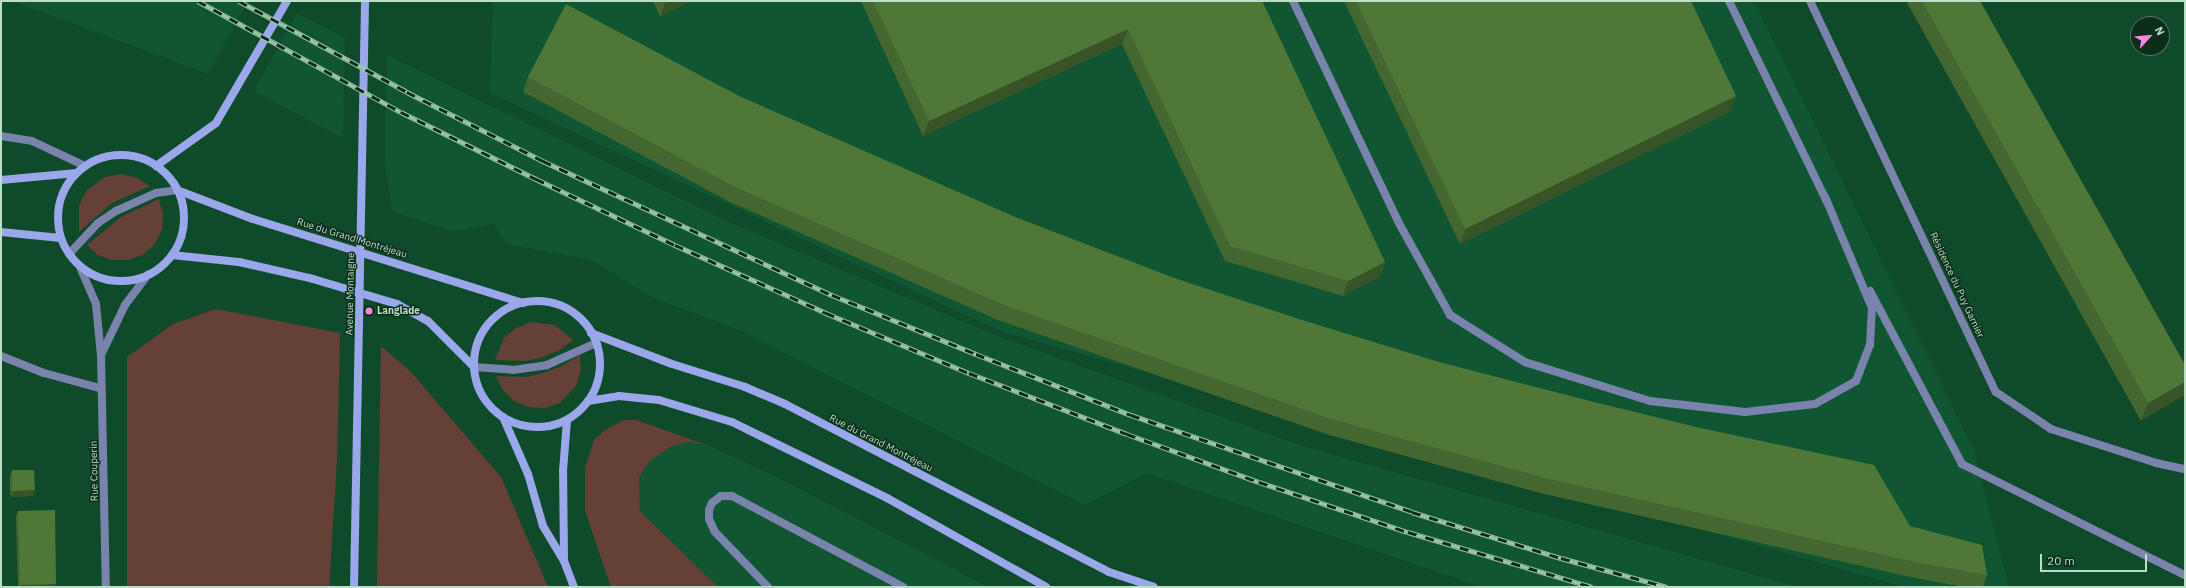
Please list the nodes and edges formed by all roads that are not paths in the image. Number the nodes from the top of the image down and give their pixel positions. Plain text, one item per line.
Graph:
1 (287, 1) edge
2 (365, 1) edge
3 (1293, 1) edge
4 (1730, 1) edge
5 (1810, 1) edge
6 (1, 136) edge
7 (85, 166) junction
8 (156, 166) junction
9 (77, 173) junction
10 (1, 180) edge
11 (177, 190) junction
12 (1825, 197) junction
13 (1, 232) edge
14 (61, 238) junction
15 (69, 254) junction
16 (172, 255) junction
17 (80, 266) junction
18 (148, 275) junction
19 (523, 303) junction
20 (591, 333) junction
21 (596, 343) junction
22 (1, 356) edge
23 (101, 356) junction
24 (474, 367) junction
25 (100, 388) junction
26 (588, 401) junction
27 (503, 417) junction
28 (567, 420) junction
29 (2185, 469) edge
30 (564, 561) junction
31 (2185, 575) edge
32 (106, 587) edge
33 (354, 587) edge
34 (574, 587) edge
35 (768, 587) edge
36 (903, 587) edge
37 (1046, 587) edge
38 (1154, 587) edge

1 - 8 street
2 - 33 street, Avenue Montaigne
3 - 12 street
4 - 12 street
5 - 29 street, Résidence du Puy Garnier
6 - 7 street
7 - 8 street
7 - 9 street
8 - 11 street
9 - 10 street
9 - 14 street
11 - 15 street
11 - 16 street
11 - 19 street, Rue du Grand Montréjeau
12 - 31 street
13 - 14 street
14 - 15 street
15 - 17 street
16 - 18 street
16 - 24 street, Rue du Grand Montréjeau
17 - 18 street
17 - 23 street, Rue Couperin
18 - 23 street, Rue Couperin
19 - 20 street, Rue du Grand Montréjeau
19 - 24 street, Rue du Grand Montréjeau
20 - 21 street, Rue du Grand Montréjeau
20 - 38 street, Rue du Grand Montréjeau
21 - 24 street
21 - 26 street, Rue du Grand Montréjeau
22 - 25 street
23 - 25 street, Rue Couperin
24 - 27 street, Rue du Grand Montréjeau
25 - 32 street, Rue Couperin
26 - 28 street, Rue du Grand Montréjeau
26 - 37 street
27 - 28 street, Rue du Grand Montréjeau
27 - 30 street
28 - 30 street
30 - 34 street
35 - 36 street

